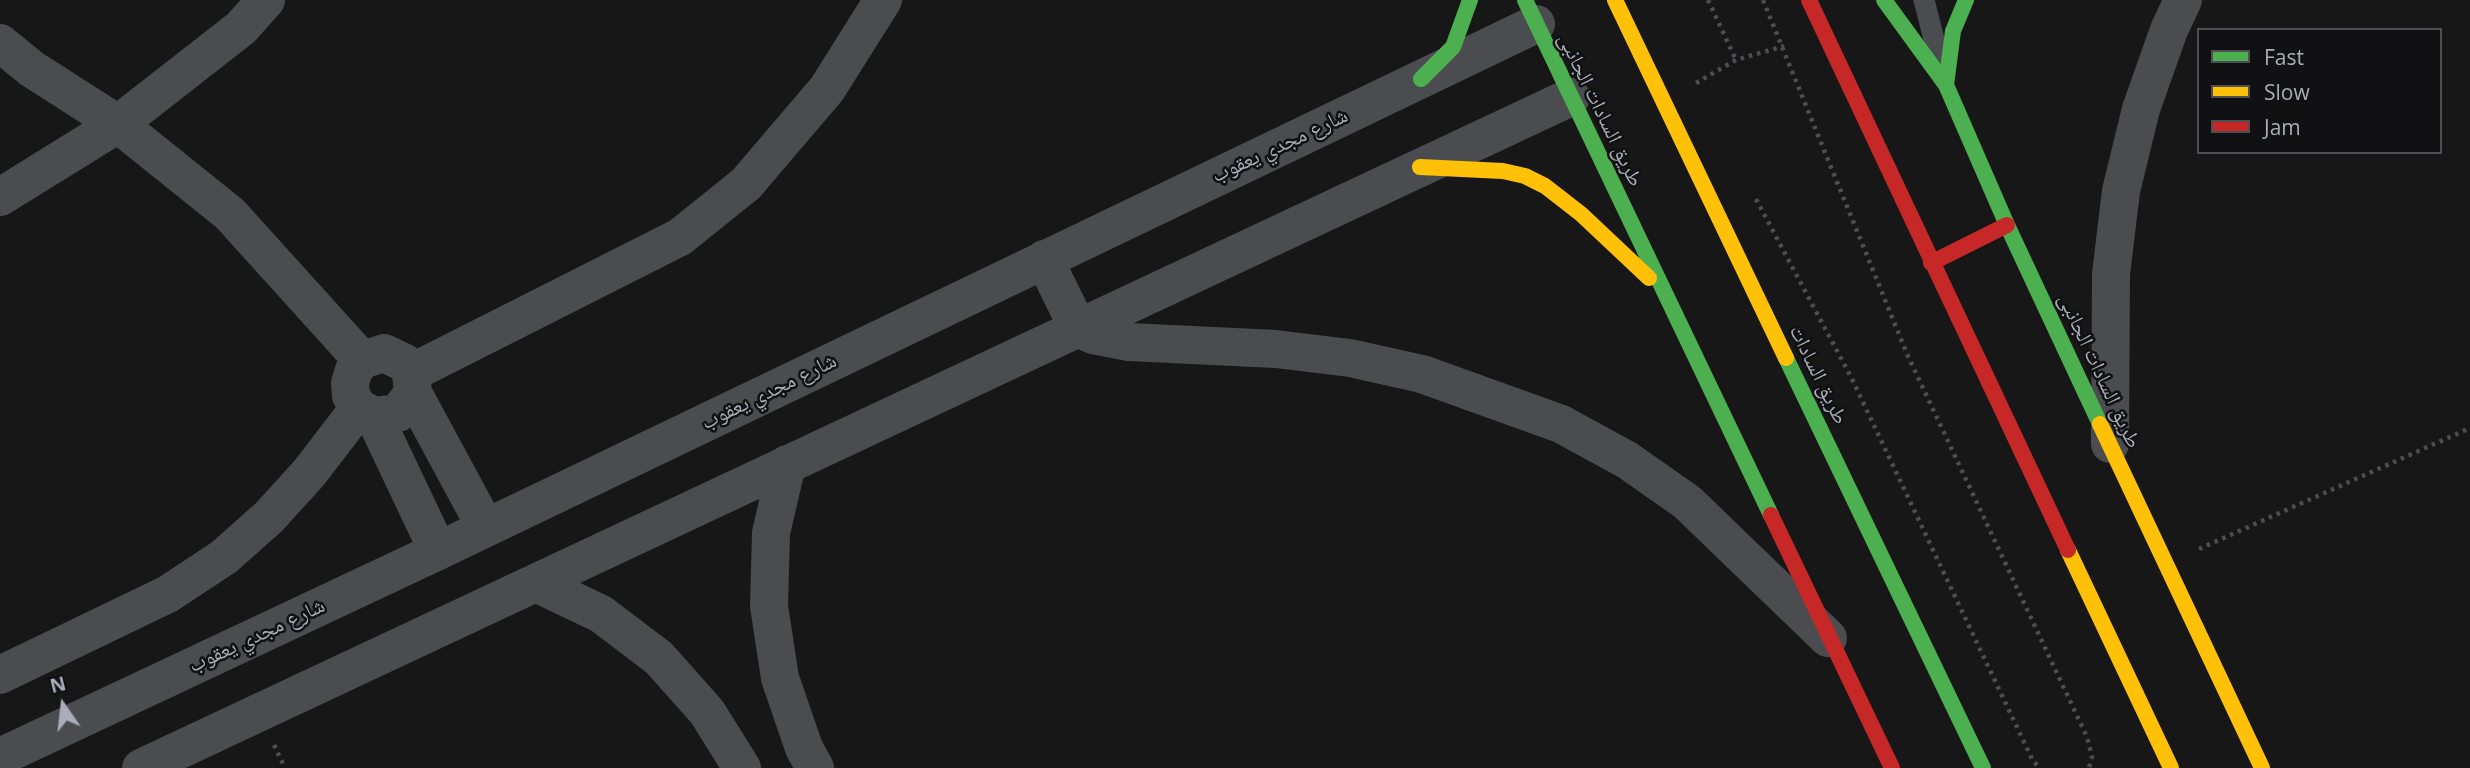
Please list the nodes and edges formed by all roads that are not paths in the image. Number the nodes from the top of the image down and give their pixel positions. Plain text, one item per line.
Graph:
1 (265, 0) edge
2 (883, 0) edge
3 (1470, 0) edge
4 (1615, 0) edge
5 (1809, 0) edge
6 (1884, 0) edge
7 (1924, 0) edge
8 (1966, 0) edge
9 (2183, 0) edge
10 (1531, 12) edge
11 (0, 43) edge
12 (1421, 79) junction
13 (1946, 85) junction
14 (1571, 97) junction
15 (118, 124) junction
16 (1420, 167) junction
17 (0, 197) edge
18 (2007, 225) junction
19 (1044, 258) junction
20 (1931, 263) junction
21 (1663, 290) junction
22 (1077, 328) junction
23 (362, 360) junction
24 (412, 383) junction
25 (366, 412) junction
26 (2110, 444) junction
27 (787, 464) junction
28 (486, 528) junction
29 (438, 551) junction
30 (536, 583) junction
31 (1828, 638) junction
32 (0, 675) edge
33 (2155, 733) junction
34 (0, 757) edge
35 (2148, 761) dead end
36 (141, 768) edge
37 (742, 768) edge
38 (815, 768) edge
39 (1892, 768) edge
40 (1983, 768) edge
41 (2171, 768) edge
42 (2262, 768) edge

1 - 15 street
2 - 24 street
3 - 12 street
4 - 40 street, طريق السادات
5 - 20 street
6 - 13 street, طريق السادات الجانبى
7 - 13 lane
8 - 13 street
9 - 26 street
10 - 12 street, شارع مجدي يعقوب
10 - 14 street, طريق السادات الجانبى
11 - 15 street
12 - 19 street, شارع مجدي يعقوب
13 - 18 street, طريق السادات الجانبى
14 - 16 street
14 - 21 street, طريق السادات الجانبى
15 - 17 street
15 - 23 street
16 - 21 street
16 - 22 street
18 - 20 street
18 - 26 street, طريق السادات الجانبى
19 - 22 street
19 - 28 street, شارع مجدي يعقوب
20 - 33 street
21 - 31 street, طريق السادات الجانبى
22 - 27 street
22 - 31 street
23 - 24 street
23 - 25 street
24 - 25 street
24 - 28 street
25 - 29 street
25 - 32 street
26 - 42 street, طريق السادات الجانبى
27 - 30 street
27 - 38 street
28 - 29 street, شارع مجدي يعقوب
29 - 34 street, شارع مجدي يعقوب
30 - 36 street
30 - 37 street
31 - 39 street, طريق السادات الجانبى
33 - 35 street
33 - 41 street

